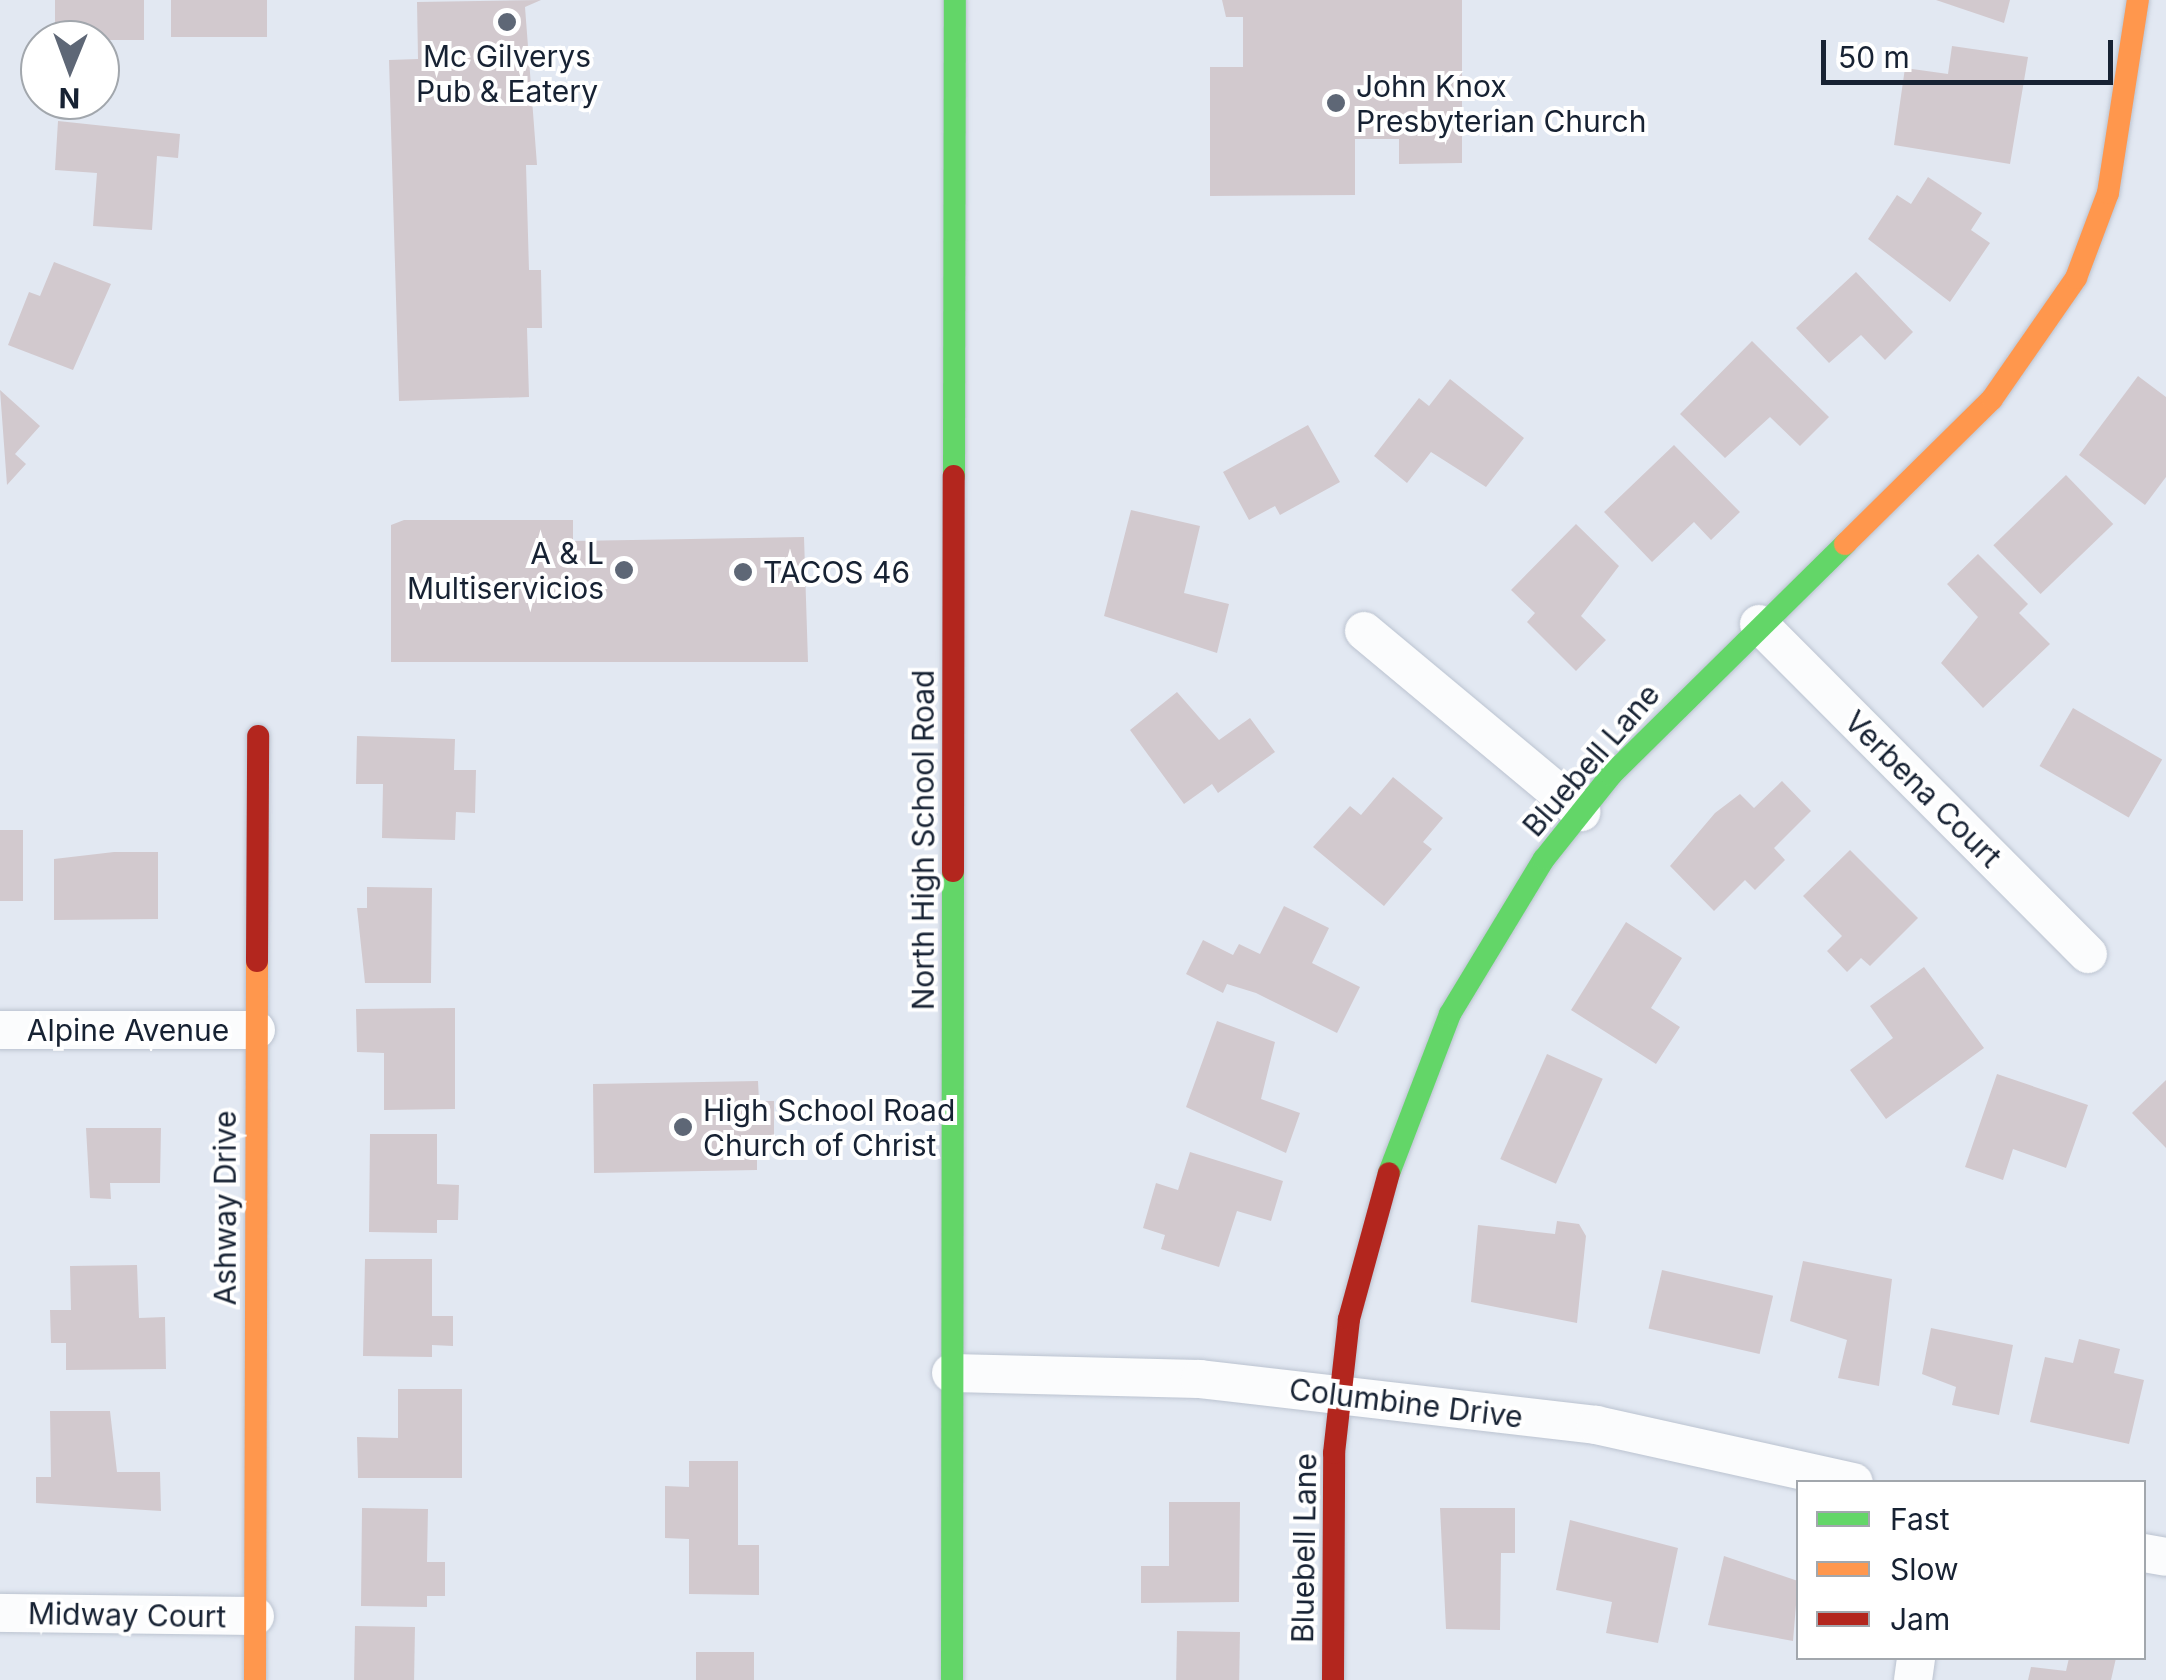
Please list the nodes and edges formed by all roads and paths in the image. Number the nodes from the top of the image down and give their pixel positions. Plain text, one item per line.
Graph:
1 (954, 0) edge
2 (2138, 0) edge
3 (1759, 624) junction
4 (1364, 631) dead end
5 (258, 736) dead end
6 (1581, 812) junction
7 (2088, 954) dead end
8 (0, 1030) edge
9 (256, 1030) junction
10 (951, 1373) junction
11 (1338, 1398) junction
12 (1846, 1480) edge
13 (0, 1614) edge
14 (254, 1616) junction
15 (254, 1680) edge
16 (952, 1680) edge
17 (1333, 1680) edge

1 - 10 street, North High School Road
2 - 3 street, Bluebell Lane
3 - 6 street, Bluebell Lane
3 - 7 street, Verbena Court
4 - 6 street
5 - 9 street, Ashway Drive
6 - 11 street, Bluebell Lane
8 - 9 street, Alpine Avenue
9 - 14 street, Ashway Drive
10 - 11 street, Columbine Drive
10 - 16 street, North High School Road
11 - 12 street, Columbine Drive
11 - 17 street, Bluebell Lane
13 - 14 street, Midway Court
14 - 15 street, Ashway Drive

